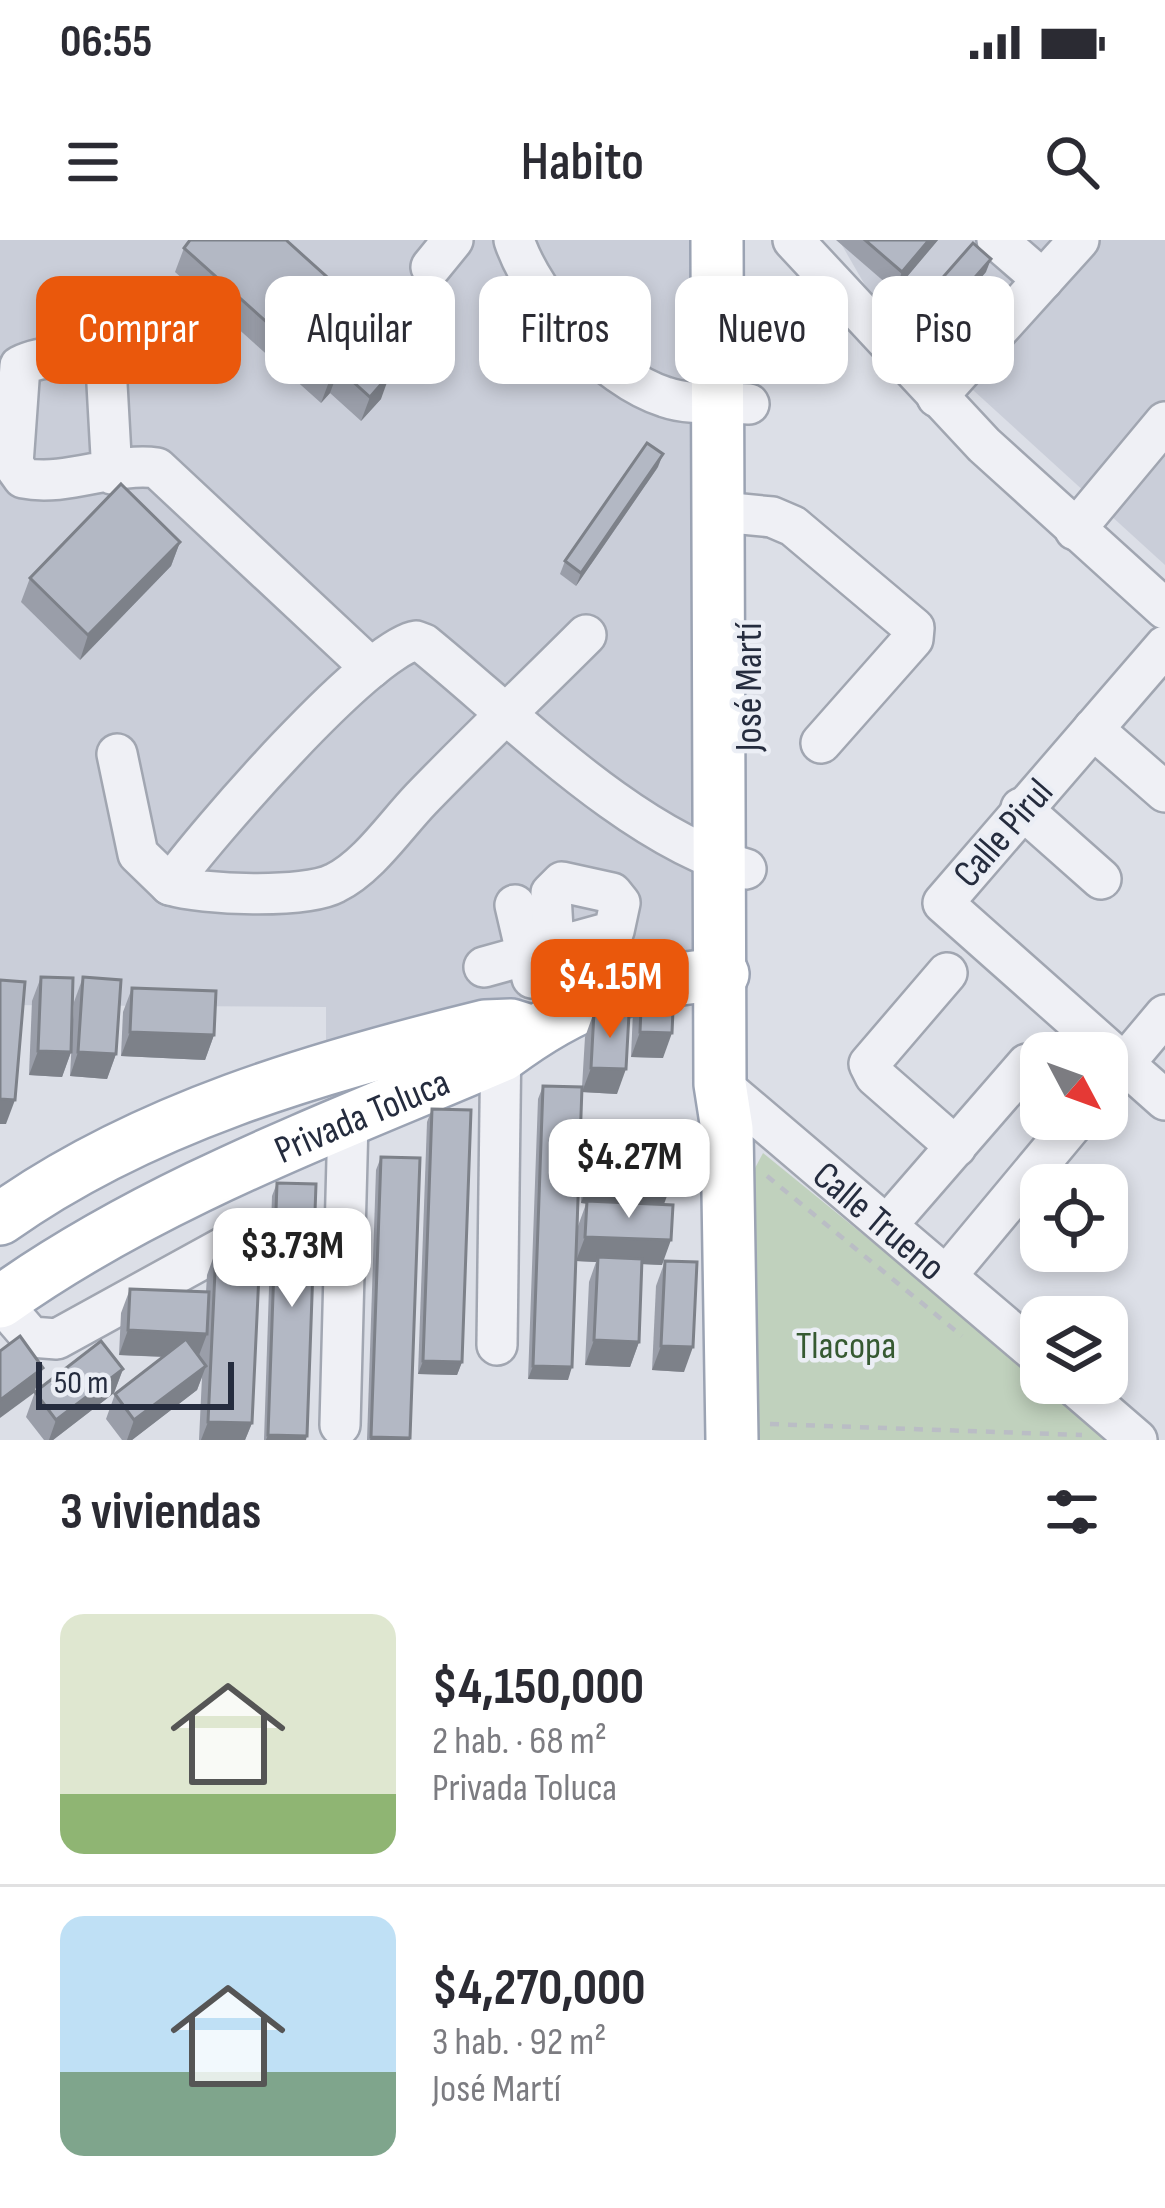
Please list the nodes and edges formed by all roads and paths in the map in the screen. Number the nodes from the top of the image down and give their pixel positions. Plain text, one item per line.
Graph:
1 (514, 240) edge
2 (717, 240) edge
3 (745, 240) edge
4 (997, 240) edge
5 (1078, 240) edge
6 (807, 245) edge
7 (1043, 280) junction
8 (937, 397) junction
9 (734, 403) junction
10 (1165, 422) edge
11 (112, 474) dead end
12 (735, 514) junction
13 (1075, 530) junction
14 (1165, 609) edge
15 (586, 635) dead end
16 (1165, 646) edge
17 (371, 668) junction
18 (508, 712) junction
19 (1093, 728) junction
20 (821, 742) dead end
21 (117, 754) dead end
22 (1165, 792) edge
23 (1021, 808) junction
24 (735, 866) junction
25 (1101, 879) dead end
26 (170, 885) junction
27 (515, 905) dead end
28 (540, 950) junction
29 (484, 967) dead end
30 (946, 973) dead end
31 (724, 974) junction
32 (1165, 1015) edge
33 (529, 1029) junction
34 (1072, 1032) edge
35 (1128, 1059) edge
36 (1020, 1072) edge
37 (1128, 1081) edge
38 (1165, 1100) edge
39 (348, 1121) junction
40 (729, 1127) junction
41 (1059, 1140) edge
42 (595, 1141) edge
43 (956, 1147) junction
44 (0, 1219) edge
45 (888, 1224) junction
46 (226, 1246) edge
47 (946, 1275) junction
48 (0, 1302) edge
49 (497, 1346) dead end
50 (976, 1348) dead end
51 (1020, 1360) edge
52 (1062, 1404) edge
53 (1063, 1404) edge
54 (340, 1425) dead end
55 (744, 1436) edge
56 (1137, 1440) edge

1 - 9 street
2 - 9 main road, José Martí
3 - 9 main road, José Martí
4 - 7 street
5 - 7 street
6 - 8 street
7 - 8 street
8 - 13 street
9 - 12 main road, José Martí
10 - 13 street
11 - 17 street
12 - 20 street
12 - 24 main road, José Martí
13 - 14 street
15 - 18 street
16 - 19 street, Calle Pirul
17 - 18 street
17 - 26 street
18 - 24 street
18 - 26 street
19 - 22 street
19 - 23 street, Calle Pirul
21 - 26 street
23 - 25 street
23 - 34 street, Calle Pirul
24 - 31 main road, José Martí
24 - 40 main road, José Martí
27 - 28 street
28 - 29 street
28 - 33 street
30 - 43 street
31 - 33 main road, Privada Toluca
31 - 40 main road, José Martí
32 - 35 street
33 - 39 main road, Privada Toluca
33 - 44 main road, Privada Toluca
33 - 49 street
36 - 43 street
37 - 38 street, Calle Pirul
39 - 48 main road, Privada Toluca
39 - 54 street
40 - 42 street
40 - 45 street, Calle Trueno
40 - 50 path
40 - 55 main road, José Martí
41 - 47 street
43 - 45 street
45 - 47 street, Calle Trueno
46 - 48 street
47 - 51 street, Calle Trueno
52 - 55 path
53 - 56 street

